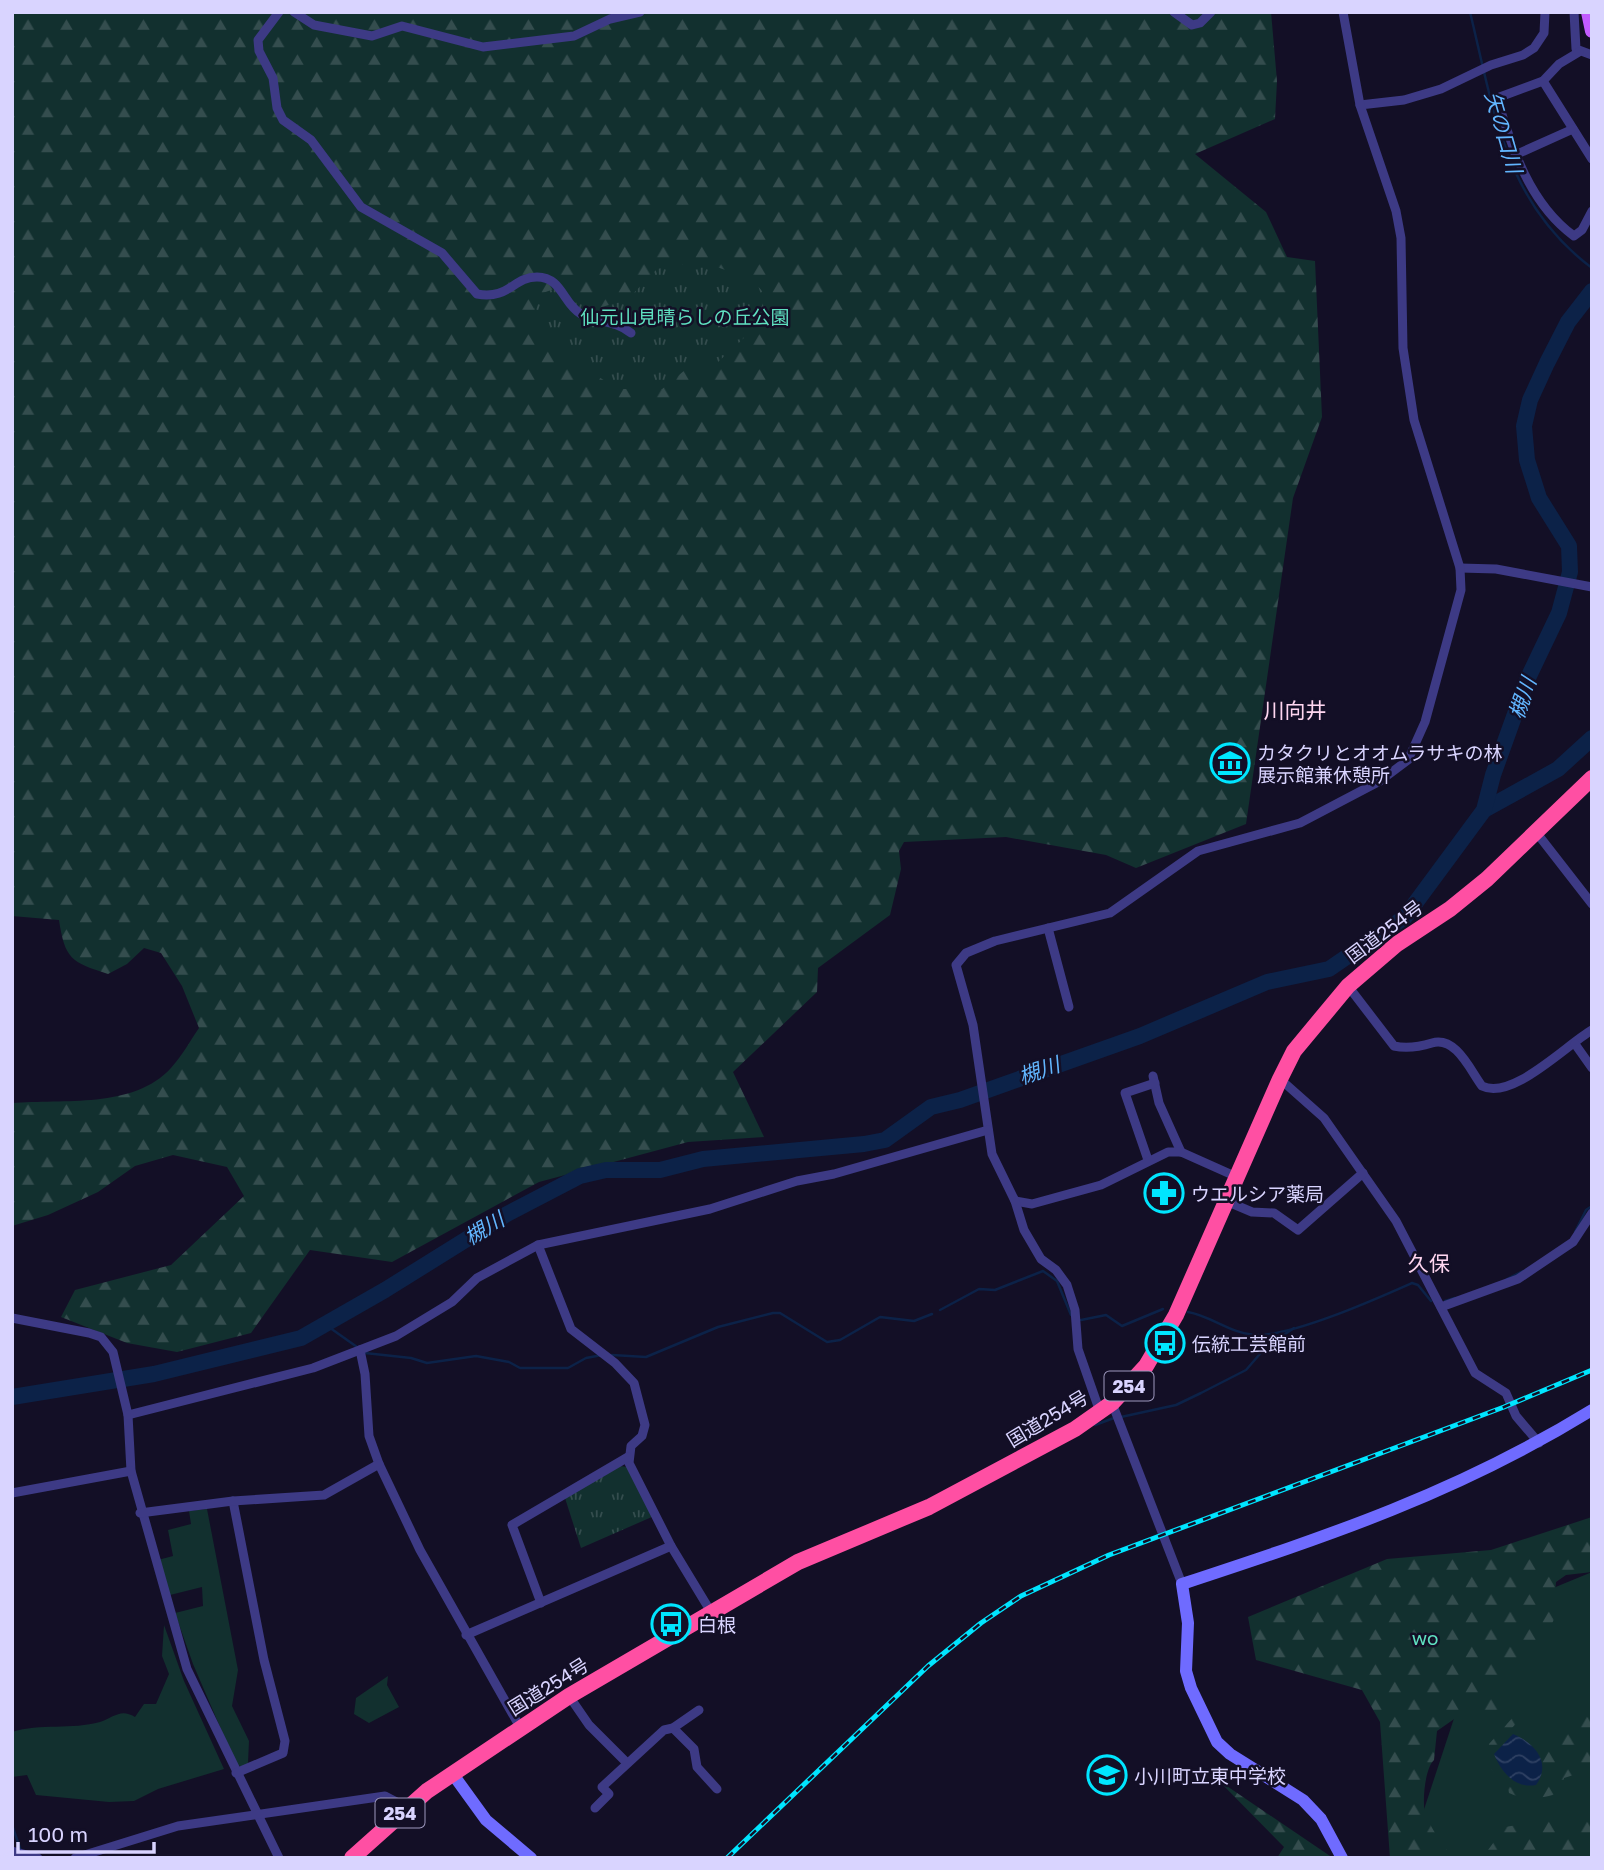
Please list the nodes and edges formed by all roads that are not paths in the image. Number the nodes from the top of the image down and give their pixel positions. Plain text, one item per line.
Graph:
1 (279, 12) edge
2 (294, 12) edge
3 (640, 12) edge
4 (1174, 12) edge
5 (1211, 12) edge
6 (1343, 12) edge
7 (1545, 12) edge
8 (1574, 12) edge
9 (1588, 12) edge
10 (1592, 31) edge
11 (1579, 52) junction
12 (1592, 55) edge
13 (1543, 81) junction
14 (1360, 105) junction
15 (1573, 129) junction
16 (1515, 155) junction
17 (1592, 159) edge
18 (1592, 211) edge
19 (631, 332) dead end
20 (1460, 568) junction
21 (1592, 587) edge
22 (1592, 778) edge
23 (1536, 832) junction
24 (1592, 904) edge
25 (1048, 928) junction
26 (1348, 986) junction
27 (1069, 1007) dead end
28 (1592, 1030) edge
29 (1575, 1044) junction
30 (1592, 1068) edge
31 (1280, 1079) junction
32 (988, 1130) junction
33 (1181, 1152) junction
34 (1148, 1160) junction
35 (1363, 1173) junction
36 (1237, 1177) junction
37 (1015, 1201) junction
38 (1226, 1202) junction
39 (1592, 1213) edge
40 (538, 1245) junction
41 (1441, 1307) junction
42 (12, 1318) edge
43 (360, 1350) junction
44 (1106, 1407) junction
45 (1592, 1410) edge
46 (127, 1413) junction
47 (1538, 1443) junction
48 (628, 1457) junction
49 (379, 1464) junction
50 (131, 1471) junction
51 (12, 1493) edge
52 (233, 1501) junction
53 (140, 1513) junction
54 (671, 1546) junction
55 (1182, 1584) junction
56 (541, 1603) junction
57 (711, 1612) junction
58 (466, 1635) junction
59 (569, 1696) junction
60 (699, 1710) dead end
61 (673, 1728) junction
62 (521, 1729) junction
63 (627, 1763) junction
64 (236, 1773) junction
65 (452, 1773) junction
66 (717, 1789) dead end
67 (407, 1807) junction
68 (595, 1808) dead end
69 (257, 1816) junction
70 (12, 1851) edge
71 (370, 1851) edge
72 (38, 1858) edge
73 (75, 1858) edge
74 (279, 1858) edge
75 (352, 1858) edge
76 (531, 1858) edge
77 (1342, 1858) edge

1 - 19 street
2 - 3 street
4 - 5 street
6 - 14 street
7 - 14 street
8 - 11 street
9 - 10 main road
11 - 12 street
11 - 13 street
13 - 15 street
13 - 16 street
14 - 20 street
15 - 16 street
15 - 17 street
16 - 18 street
20 - 21 street
20 - 25 street
22 - 23 highway, 国道254号 / 254
23 - 24 street
23 - 26 highway, 国道254号 / 254
25 - 27 street
25 - 32 street
26 - 29 street
26 - 31 highway, 国道254号 / 254
28 - 29 street
29 - 30 street
31 - 35 street
31 - 36 highway, 国道254号 / 254
32 - 37 street
32 - 40 street
33 - 34 street
33 - 34 street
33 - 36 street
34 - 37 street
35 - 38 street
35 - 41 street
36 - 38 highway, 国道254号 / 254
37 - 44 street
38 - 44 highway, 国道254号 / 254
39 - 41 street
40 - 43 street
40 - 48 street
41 - 47 street
42 - 46 street
43 - 46 street
43 - 49 street
44 - 55 street
44 - 57 highway, 国道254号 / 254
45 - 47 street
46 - 50 street
47 - 55 street
48 - 54 street
48 - 56 street
49 - 52 street
49 - 58 street
50 - 51 street
50 - 53 street
52 - 53 street
52 - 64 street
53 - 64 street
54 - 56 street
54 - 57 street
55 - 77 street
56 - 58 street
57 - 59 highway, 国道254号 / 254
58 - 62 street
59 - 62 highway, 国道254号 / 254
59 - 63 street
60 - 61 street
61 - 63 street
61 - 66 street
62 - 65 highway, 国道254号 / 254
63 - 68 street
64 - 69 street
65 - 67 highway, 国道254号 / 254
65 - 76 street
67 - 69 street
67 - 71 highway, 国道254号 / 254
69 - 73 street
69 - 74 street
70 - 72 street
71 - 75 highway, 国道254号 / 254

